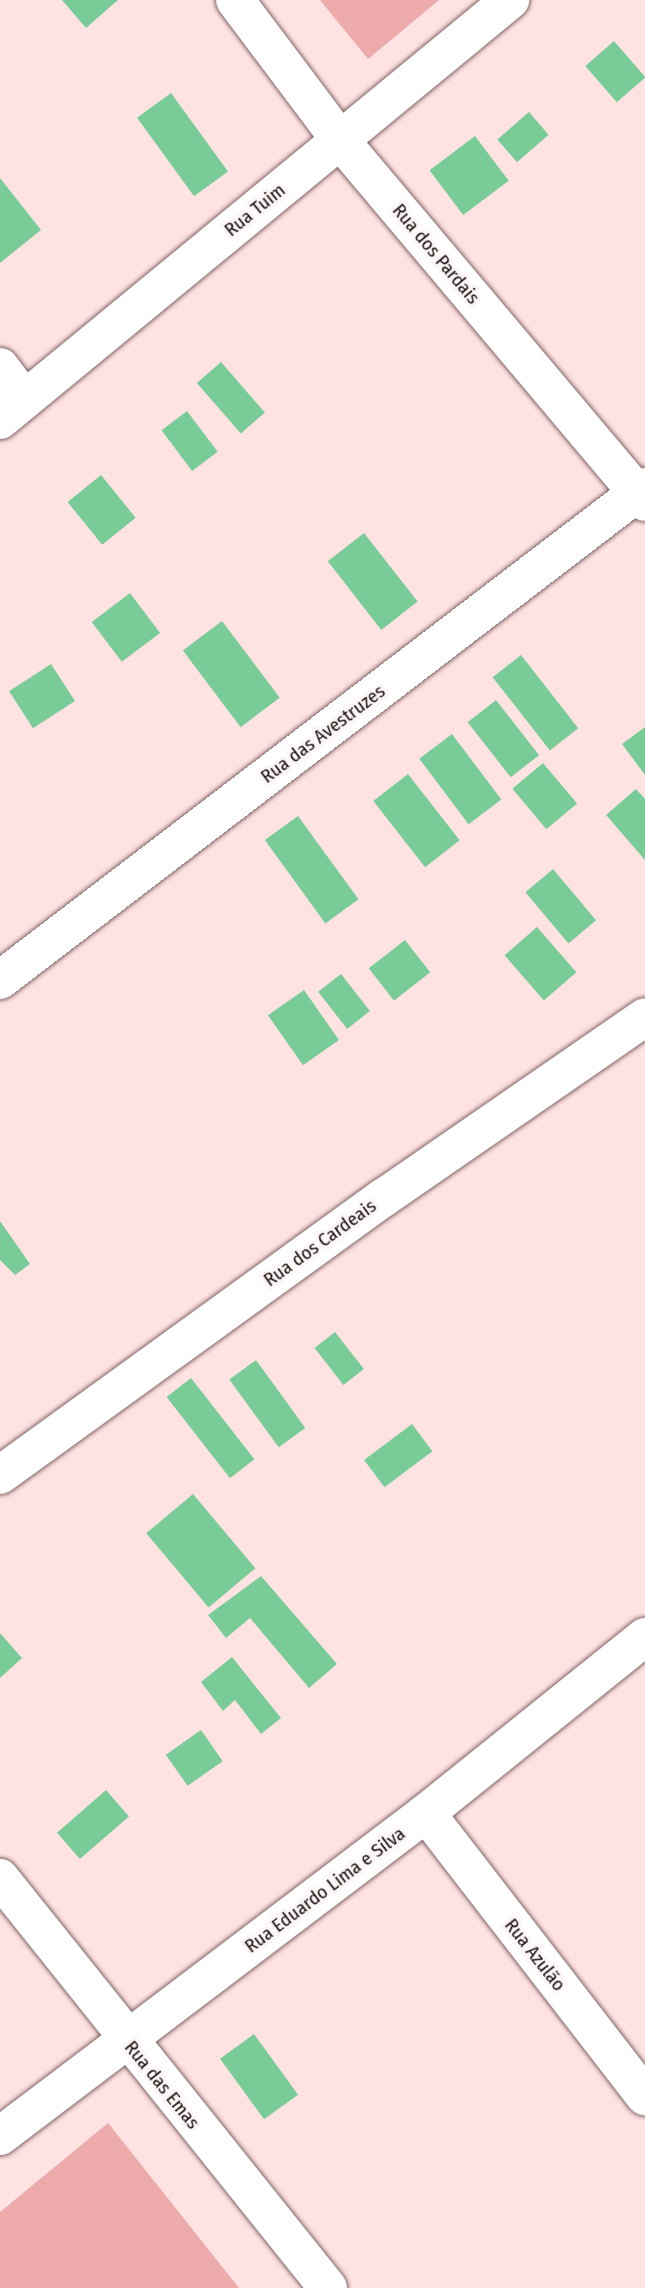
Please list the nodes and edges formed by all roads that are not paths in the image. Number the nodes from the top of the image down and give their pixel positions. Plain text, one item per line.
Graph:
1 (235, 0) edge
2 (510, 0) edge
3 (340, 140) junction
4 (0, 367) edge
5 (12, 410) edge
6 (643, 494) edge
7 (0, 980) edge
8 (645, 1017) edge
9 (0, 1475) edge
10 (645, 1637) edge
11 (426, 1813) junction
12 (0, 1878) edge
13 (127, 2042) junction
14 (645, 2096) edge
15 (0, 2136) edge
16 (328, 2288) edge

1 - 3 street, Rua dos Pardais
2 - 3 street, Rua Tuim
3 - 5 street, Rua Tuim
3 - 6 street, Rua dos Pardais
4 - 5 street
6 - 7 street, Rua das Avestruzes
8 - 9 street, Rua dos Cardeais
10 - 11 street, Rua Eduardo Lima e Silva
11 - 13 street, Rua Eduardo Lima e Silva
11 - 14 street, Rua Azulão
12 - 13 street, Rua das Emas
13 - 15 street, Rua Eduardo Lima e Silva
13 - 16 street, Rua das Emas

